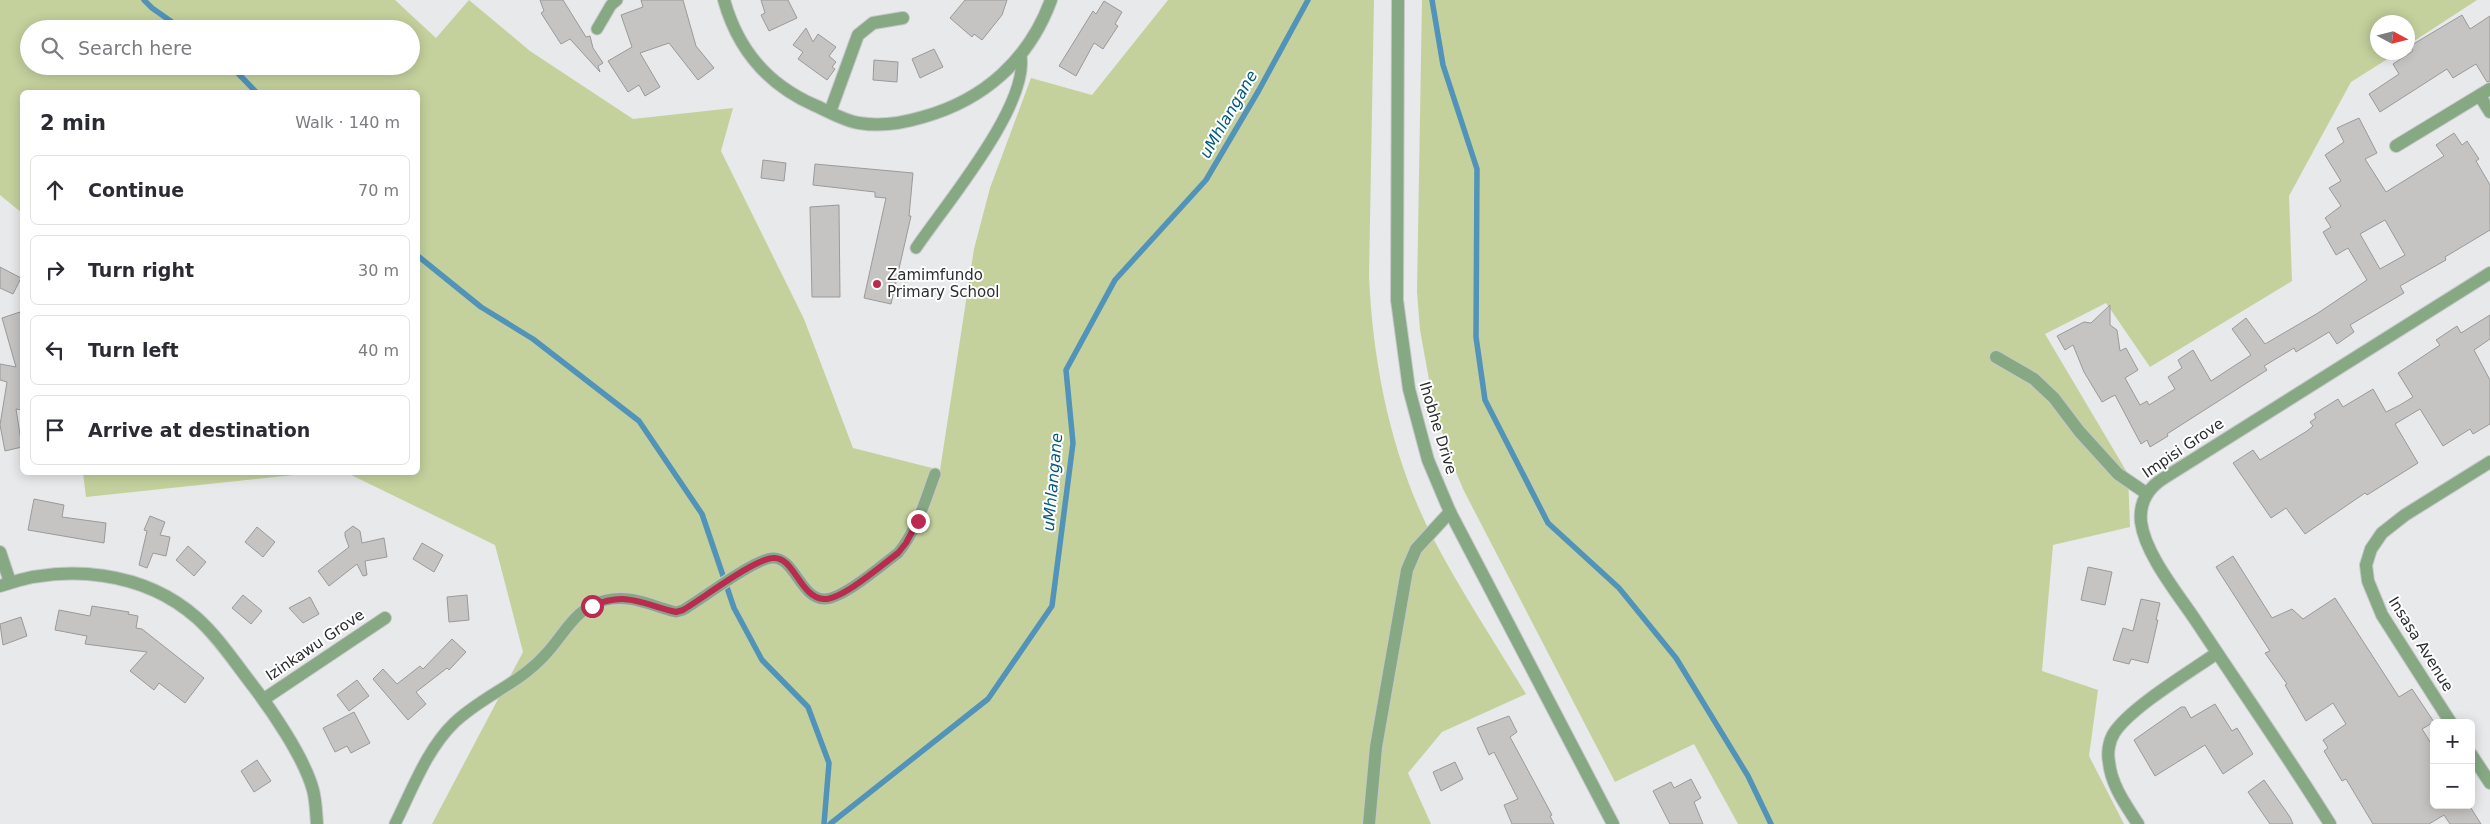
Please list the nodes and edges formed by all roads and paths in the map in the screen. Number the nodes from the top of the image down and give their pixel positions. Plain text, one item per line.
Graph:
1 (617, 0) edge
2 (724, 0) edge
3 (1051, 0) edge
4 (1398, 0) edge
5 (903, 18) dead end
6 (596, 30) dead end
7 (1021, 56) junction
8 (2485, 93) edge
9 (830, 112) junction
10 (2490, 112) edge
11 (2396, 146) dead end
12 (916, 248) dead end
13 (2490, 274) edge
14 (1996, 357) dead end
15 (2490, 462) edge
16 (935, 474) dead end
17 (2146, 493) junction
18 (1450, 512) junction
19 (0, 552) edge
20 (5, 584) edge
21 (385, 618) dead end
22 (2217, 653) junction
23 (264, 699) junction
24 (2448, 719) edge
25 (2475, 760) edge
26 (2490, 783) edge
27 (317, 824) edge
28 (395, 824) edge
29 (1369, 824) edge
30 (1612, 824) edge
31 (2138, 824) edge
32 (2330, 824) edge

1 - 6 lane
2 - 9 street
3 - 7 street
4 - 18 street, Ihobhe Drive
5 - 9 street
7 - 9 street
7 - 12 lane
8 - 10 street
8 - 11 street
13 - 17 street, Impisi Grove
14 - 17 street
15 - 24 street, Insasa Avenue
16 - 28 lane
17 - 22 street, Impisi Grove
18 - 29 street
18 - 30 street, Ihobhe Drive
19 - 20 street
20 - 23 street
21 - 23 street, Izinkawu Grove
22 - 31 street
22 - 32 street, Impisi Grove
23 - 27 street
25 - 26 street

